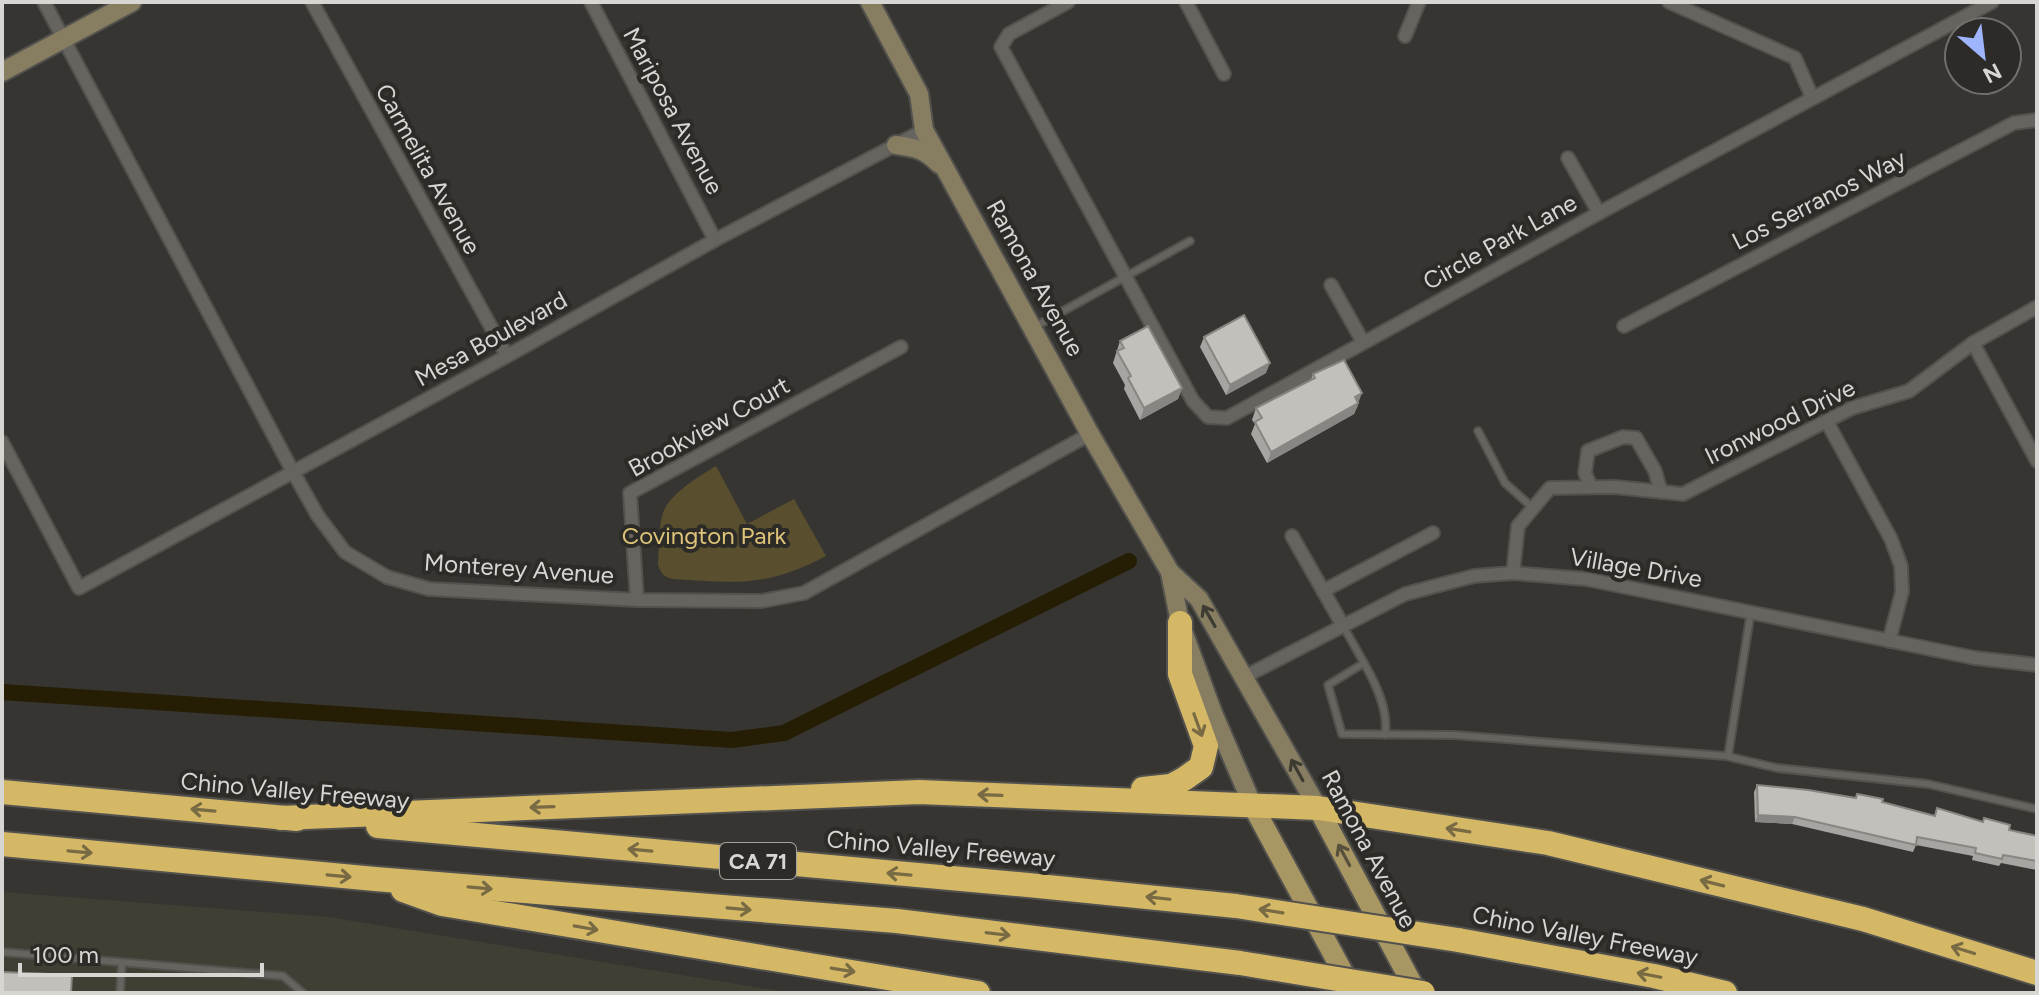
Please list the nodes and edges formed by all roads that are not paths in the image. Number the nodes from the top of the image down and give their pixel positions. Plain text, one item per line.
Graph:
1 (44, 2) edge
2 (132, 2) edge
3 (312, 2) edge
4 (591, 2) edge
5 (870, 2) edge
6 (1068, 2) edge
7 (1186, 2) edge
8 (1419, 2) edge
9 (1669, 2) edge
10 (1992, 2) edge
11 (1405, 36) dead end
12 (64, 39) junction
13 (2, 72) edge
14 (1224, 74) dead end
15 (1812, 97) junction
16 (2037, 120) edge
17 (924, 130) junction
18 (896, 145) junction
19 (1568, 158) dead end
20 (953, 182) junction
21 (1599, 213) junction
22 (715, 240) junction
23 (1190, 241) dead end
24 (1125, 277) junction
25 (1331, 285) dead end
26 (2037, 307) edge
27 (1624, 326) dead end
28 (1033, 328) junction
29 (1363, 342) junction
30 (1973, 343) junction
31 (901, 347) dead end
32 (507, 356) junction
33 (1827, 422) junction
34 (1478, 431) dead end
35 (1090, 434) junction
36 (2, 442) edge
37 (2037, 461) edge
38 (293, 472) junction
39 (1591, 487) junction
40 (1661, 492) junction
41 (1533, 508) junction
42 (1433, 533) dead end
43 (1292, 536) dead end
44 (1170, 572) junction
45 (1513, 573) junction
46 (1323, 591) junction
47 (637, 600) junction
48 (1751, 611) junction
49 (1180, 623) junction
50 (1342, 624) junction
51 (1889, 641) junction
52 (1364, 663) junction
53 (2037, 665) edge
54 (1244, 677) junction
55 (1385, 735) junction
56 (1728, 756) junction
57 (2, 792) edge
58 (1068, 798) junction
59 (1253, 806) junction
60 (1318, 808) junction
61 (2037, 809) edge
62 (281, 818) junction
63 (2, 844) edge
64 (375, 879) junction
65 (2, 952) edge
66 (122, 963) junction
67 (2037, 973) edge
68 (120, 993) edge
69 (303, 993) edge
70 (978, 993) edge
71 (1354, 993) edge
72 (1420, 993) edge
73 (1725, 993) edge

1 - 12 street, Monterey Avenue
2 - 12 street
3 - 32 street, Carmelita Avenue
4 - 22 street, Mariposa Avenue
5 - 17 street, Ramona Avenue
6 - 24 street
7 - 14 street
8 - 11 street
9 - 15 street
10 - 15 street, Circle Park Lane
12 - 13 street
12 - 38 street, Monterey Avenue
15 - 21 street, Circle Park Lane
16 - 27 street, Los Serranos Way
17 - 18 street, Mesa Boulevard
17 - 20 street, Ramona Avenue
18 - 20 street
18 - 22 street, Mesa Boulevard
19 - 21 street
20 - 28 street, Ramona Avenue
21 - 29 street, Circle Park Lane
22 - 32 street, Mesa Boulevard
23 - 24 lane
24 - 28 lane
24 - 29 street, Circle Park Lane
25 - 29 street
26 - 30 street, Ironwood Drive
28 - 35 street, Ramona Avenue
30 - 33 street, Ironwood Drive
30 - 37 street
31 - 47 street, Brookview Court
32 - 38 street, Mesa Boulevard
33 - 40 street, Ironwood Drive
33 - 51 street
34 - 41 lane
35 - 44 street, Ramona Avenue
35 - 47 street, Monterey Avenue
36 - 38 street, Mesa Boulevard
38 - 47 street, Monterey Avenue
39 - 40 street, Ironwood Drive
39 - 40 street
39 - 41 street, Ironwood Drive
41 - 45 street
42 - 46 street
43 - 46 street
44 - 49 street, Ramona Avenue
54 -> 44 street, Ramona Avenue
45 - 48 street, Village Drive
45 - 50 street, Village Drive
46 - 50 street
48 - 51 street, Village Drive
48 - 56 lane
49 -> 58 highway
49 - 59 street, Ramona Avenue
50 - 52 lane
50 - 54 street, Village Drive
51 - 53 street, Village Drive
52 - 55 lane
52 - 55 lane
60 -> 54 street, Ramona Avenue
55 - 56 lane
56 - 61 lane
62 -> 57 highway, Chino Valley Freeway / CA 71
58 - 59 highway
58 -> 62 highway
59 - 60 highway
59 - 71 main road, Ramona Avenue
67 -> 60 highway
72 -> 60 main road, Ramona Avenue
73 -> 62 highway, Chino Valley Freeway / CA 71, bridge
63 -> 64 highway, CA 71
64 -> 70 highway
64 -> 72 highway, CA 71, bridge
65 - 66 lane
66 - 68 lane
66 - 69 lane

